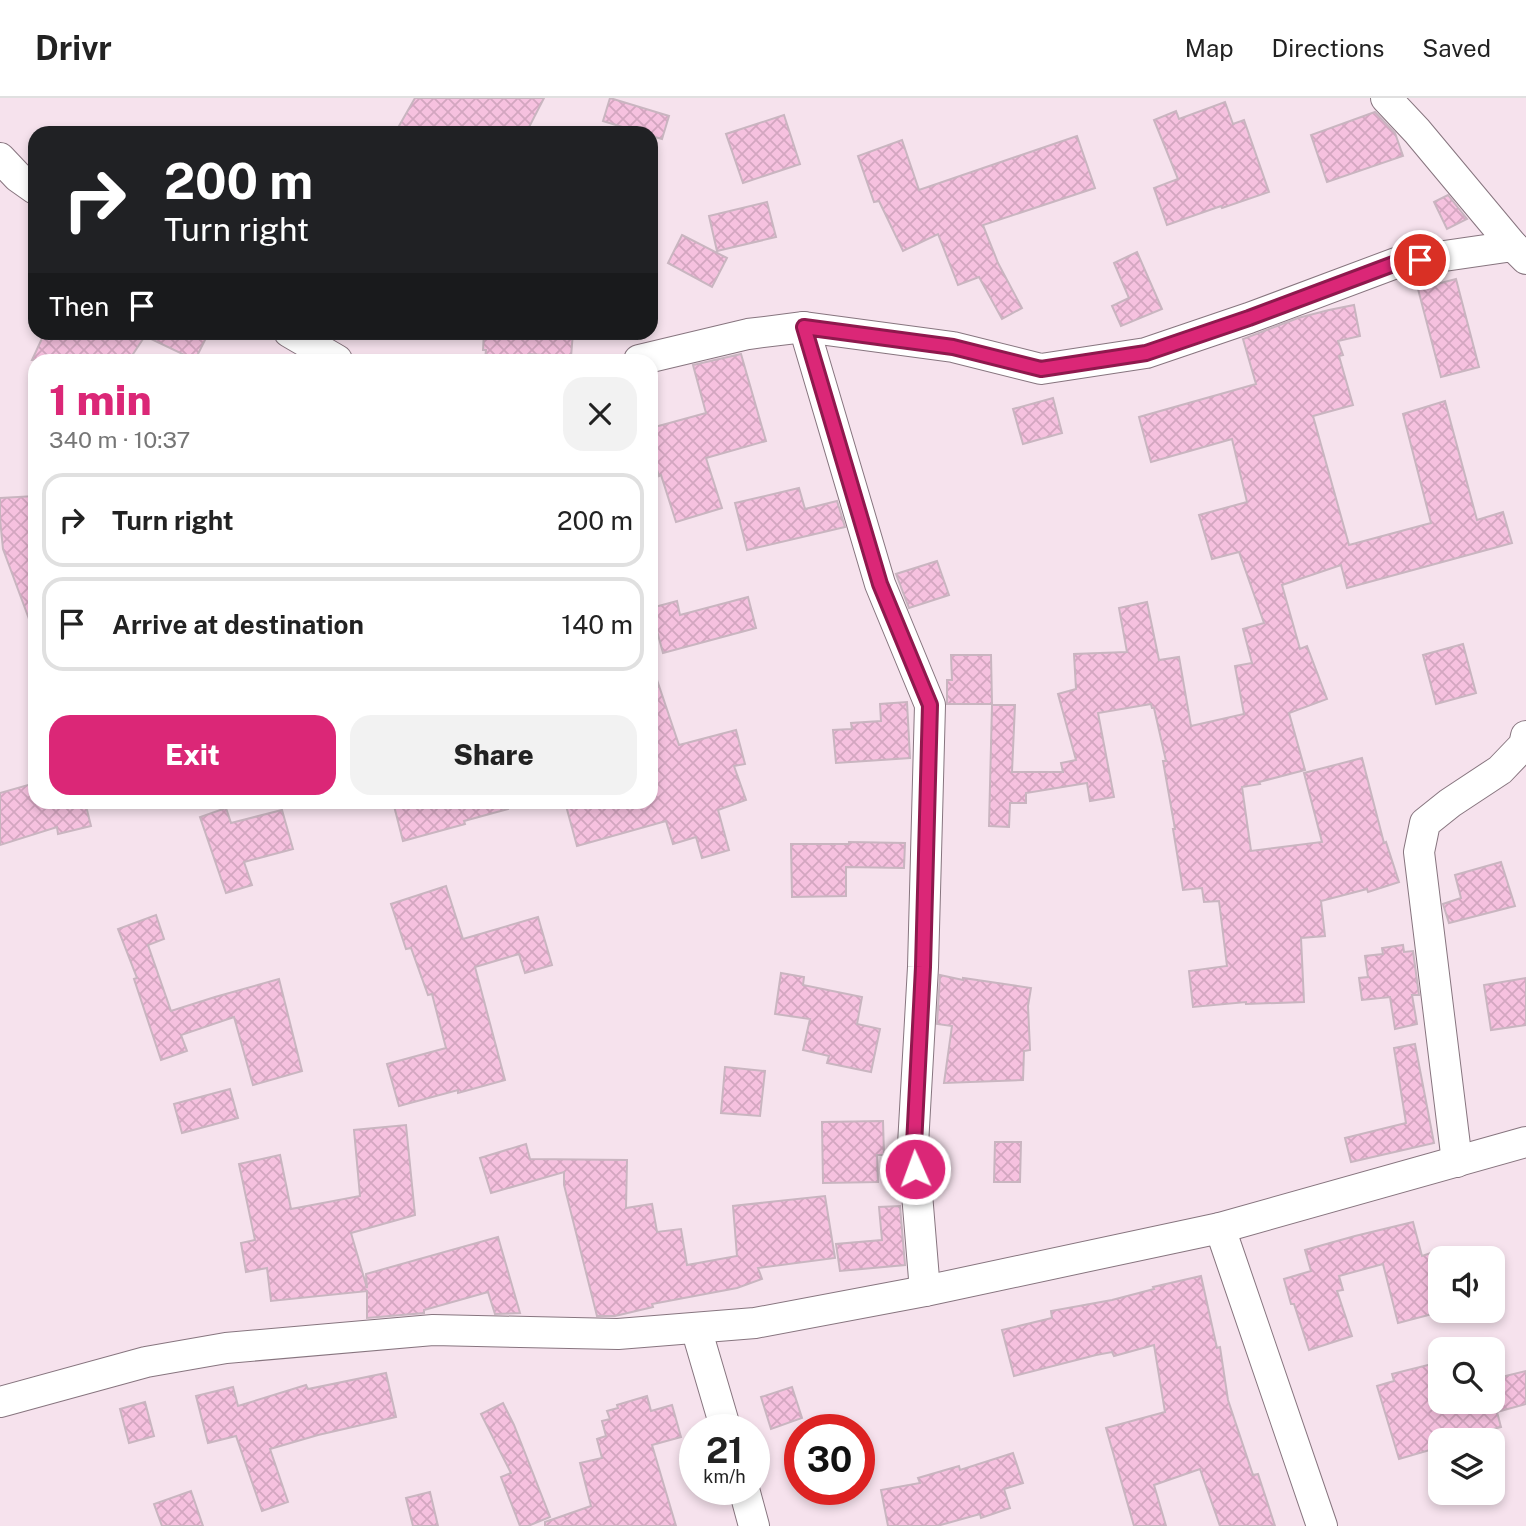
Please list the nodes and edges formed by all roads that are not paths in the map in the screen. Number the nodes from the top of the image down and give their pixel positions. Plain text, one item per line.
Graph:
1 (1386, 98) edge
2 (0, 158) edge
3 (28, 184) edge
4 (1519, 253) edge
5 (804, 327) junction
6 (303, 340) edge
7 (327, 354) edge
8 (658, 355) edge
9 (1526, 736) edge
10 (1526, 1142) edge
11 (1457, 1161) junction
12 (1220, 1228) junction
13 (925, 1291) junction
14 (696, 1328) junction
15 (0, 1402) edge
16 (721, 1414) edge
17 (748, 1505) edge
18 (754, 1526) edge
19 (1322, 1526) edge

1 - 4 street
2 - 3 street
4 - 5 street
5 - 8 street
5 - 13 street
6 - 7 street
9 - 11 street
10 - 11 street
11 - 12 street
12 - 13 street
12 - 19 street
13 - 14 street
14 - 15 street
14 - 16 street
17 - 18 street

